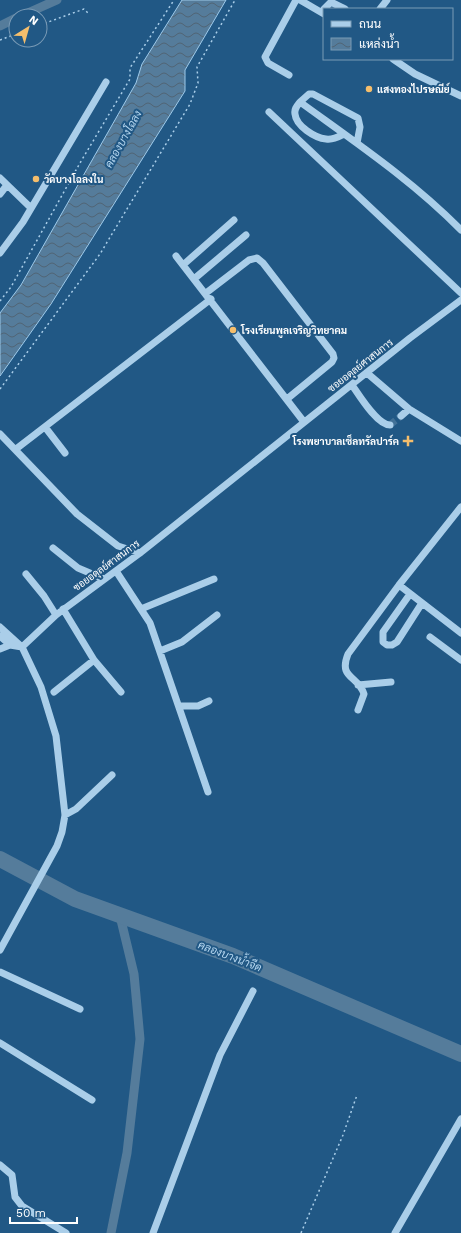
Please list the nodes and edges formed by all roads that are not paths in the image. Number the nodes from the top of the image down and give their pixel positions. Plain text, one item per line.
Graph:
1 (296, 0) edge
2 (300, 0) edge
3 (387, 0) edge
4 (326, 8) edge
5 (343, 8) edge
6 (381, 8) edge
7 (323, 11) edge
8 (394, 60) edge
9 (289, 75) dead end
10 (106, 82) dead end
11 (461, 96) edge
12 (300, 102) junction
13 (269, 112) dead end
14 (344, 134) junction
15 (357, 143) junction
16 (0, 178) edge
17 (7, 185) junction
18 (0, 194) edge
19 (31, 208) junction
20 (234, 220) dead end
21 (461, 230) edge
22 (246, 235) dead end
23 (0, 253) edge
24 (176, 256) dead end
25 (183, 265) junction
26 (194, 279) junction
27 (461, 293) edge
28 (209, 296) junction
29 (461, 300) edge
30 (366, 373) junction
31 (352, 385) junction
32 (287, 399) junction
33 (409, 409) junction
34 (401, 416) tunnel mouth
35 (304, 422) junction
36 (390, 425) dead end
37 (44, 427) junction
38 (0, 434) edge
39 (461, 441) edge
40 (16, 449) junction
41 (65, 453) dead end
42 (461, 507) edge
43 (53, 548) dead end
44 (140, 553) junction
45 (116, 571) junction
46 (26, 574) dead end
47 (214, 578) dead end
48 (104, 579) junction
49 (399, 585) junction
50 (410, 594) junction
51 (422, 603) junction
52 (63, 609) junction
53 (141, 609) junction
54 (56, 615) junction
55 (217, 615) dead end
56 (0, 627) edge
57 (461, 633) edge
58 (430, 637) dead end
59 (1, 638) edge
60 (10, 645) junction
61 (22, 647) junction
62 (0, 649) edge
63 (160, 651) junction
64 (94, 660) junction
65 (461, 660) edge
66 (391, 682) dead end
67 (358, 685) junction
68 (54, 692) dead end
69 (121, 692) dead end
70 (209, 700) dead end
71 (179, 706) junction
72 (358, 710) dead end
73 (112, 775) dead end
74 (208, 792) dead end
75 (65, 815) junction
76 (0, 949) edge
77 (0, 972) edge
78 (253, 991) dead end
79 (80, 1009) dead end
80 (0, 1043) edge
81 (92, 1100) dead end
82 (461, 1119) edge
83 (0, 1165) edge
84 (66, 1233) edge
85 (153, 1233) edge
86 (395, 1233) edge

1 - 9 street
2 - 7 street
3 - 6 street
4 - 5 street
8 - 11 street
10 - 19 street
12 - 14 street
12 - 14 street
12 - 15 street
13 - 27 street
14 - 15 street
15 - 21 street
16 - 17 street
17 - 18 street
17 - 19 street
19 - 23 street
20 - 25 street
22 - 26 street
24 - 25 street
25 - 26 street
26 - 28 street
28 - 32 street
28 - 32 street
28 - 37 street
29 - 30 street, ซอยอดุลย์ศาสนการ
30 - 31 street, ซอยอดุลย์ศาสนการ
30 - 33 street
31 - 35 street, ซอยอดุลย์ศาสนการ
31 - 36 street
32 - 35 street
33 - 34 street
33 - 39 street
35 - 44 street, ซอยอดุลย์ศาสนการ
37 - 40 street
37 - 41 street
38 - 40 street
40 - 44 street
42 - 49 street
43 - 48 street
44 - 45 street, ซอยอดุลย์ศาสนการ
45 - 48 street, ซอยอดุลย์ศาสนการ
45 - 53 street
46 - 54 street
47 - 53 street
48 - 52 street, ซอยอดุลย์ศาสนการ
49 - 50 street
49 - 67 street
50 - 51 street
50 - 51 street
51 - 57 street
52 - 54 street, ซอยอดุลย์ศาสนการ
52 - 64 street
53 - 63 street
54 - 61 street, ซอยอดุลย์ศาสนการ
55 - 63 street
56 - 61 street
58 - 65 street
59 - 60 street
60 - 61 street
60 - 62 street
61 - 75 street
63 - 71 street
64 - 68 street
64 - 69 street
66 - 67 street
67 - 72 street
70 - 71 street
71 - 74 street
73 - 75 street
75 - 76 street
77 - 79 street
78 - 85 street
80 - 81 street
82 - 86 street
83 - 84 street

